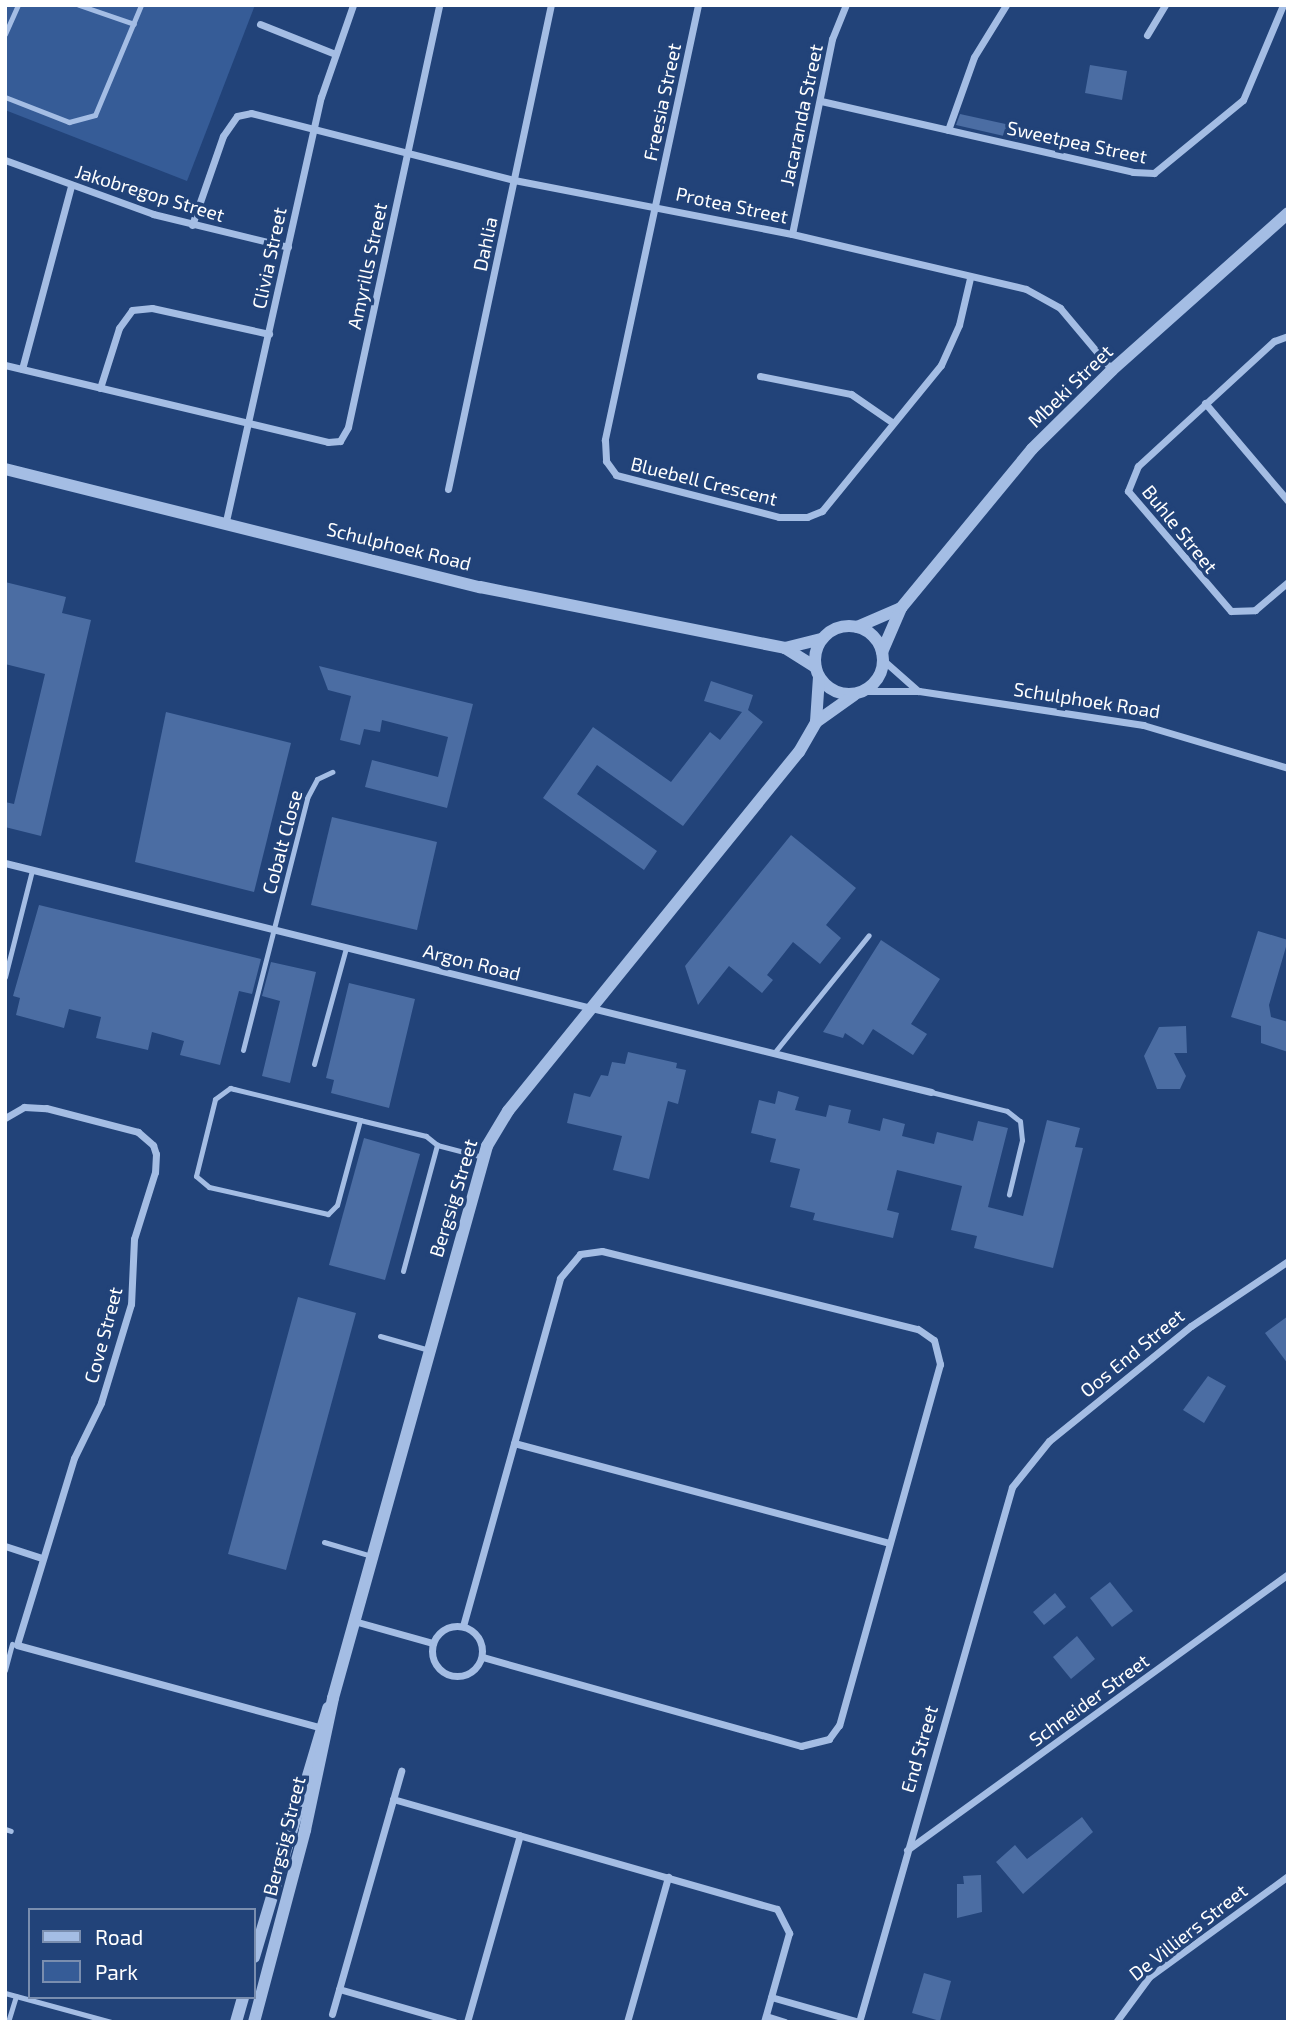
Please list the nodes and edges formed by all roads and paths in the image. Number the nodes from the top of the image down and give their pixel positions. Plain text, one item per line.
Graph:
1 (18, 5) edge
2 (79, 5) edge
3 (141, 5) edge
4 (353, 5) edge
5 (439, 5) edge
6 (551, 5) edge
7 (698, 5) edge
8 (846, 5) edge
9 (1006, 5) edge
10 (1165, 5) edge
11 (1283, 5) edge
12 (134, 24) junction
13 (260, 24) dead end
14 (5, 34) edge
15 (1147, 35) dead end
16 (335, 54) junction
17 (5, 97) edge
18 (821, 101) junction
19 (948, 130) junction
20 (313, 132) junction
21 (408, 153) junction
22 (5, 160) edge
23 (514, 180) junction
24 (71, 186) junction
25 (656, 205) junction
26 (1288, 213) edge
27 (192, 225) junction
28 (792, 234) junction
29 (288, 247) junction
30 (970, 278) junction
31 (269, 334) junction
32 (1288, 336) edge
33 (5, 365) edge
34 (22, 369) junction
35 (1112, 370) junction
36 (761, 376) dead end
37 (100, 388) junction
38 (1205, 403) junction
39 (893, 423) junction
40 (249, 424) junction
41 (5, 469) edge
42 (448, 489) dead end
43 (1288, 501) edge
44 (226, 521) junction
45 (1288, 582) edge
46 (901, 608) junction
47 (857, 627) junction
48 (822, 639) junction
49 (785, 648) junction
50 (883, 656) junction
51 (817, 672) junction
52 (919, 691) junction
53 (859, 693) junction
54 (816, 722) junction
55 (1288, 768) edge
56 (332, 772) dead end
57 (5, 863) edge
58 (32, 870) junction
59 (276, 930) junction
60 (869, 935) dead end
61 (346, 948) junction
62 (5, 977) edge
63 (591, 1008) junction
64 (243, 1050) dead end
65 (774, 1053) junction
66 (314, 1064) dead end
67 (930, 1092) joint
68 (5, 1118) edge
69 (360, 1120) junction
70 (437, 1145) junction
71 (483, 1157) junction
72 (1009, 1194) dead end
73 (1288, 1261) edge
74 (403, 1271) dead end
75 (380, 1336) dead end
76 (429, 1350) junction
77 (514, 1443) junction
78 (1012, 1487) joint
79 (324, 1542) dead end
80 (889, 1543) junction
81 (5, 1545) edge
82 (372, 1556) junction
83 (42, 1558) junction
84 (1288, 1574) edge
85 (354, 1621) junction
86 (463, 1626) junction
87 (5, 1642) edge
88 (433, 1643) junction
89 (15, 1645) junction
90 (482, 1657) junction
91 (5, 1670) edge
92 (324, 1728) junction
93 (401, 1771) dead end
94 (393, 1799) junction
95 (520, 1835) junction
96 (907, 1851) junction
97 (1288, 1876) edge
98 (668, 1877) junction
99 (256, 1951) edge
100 (339, 1989) junction
101 (5, 1993) edge
102 (16, 1996) junction
103 (771, 1997) junction
104 (242, 1999) edge
105 (332, 2014) dead end
106 (765, 2019) edge
107 (8, 2022) edge
108 (111, 2022) edge
109 (236, 2022) edge
110 (254, 2022) edge
111 (454, 2022) edge
112 (467, 2022) edge
113 (628, 2022) edge
114 (785, 2022) edge
115 (859, 2022) edge
116 (1116, 2022) edge

1 - 14 lane
2 - 12 lane
3 - 12 lane
4 - 16 street, Clivia Street
5 - 21 street, Amyrills Street
6 - 23 street, Dahlia
7 - 25 street, Freesia Street
8 - 18 street, Jacaranda Street
9 - 19 street
10 - 15 street
11 - 19 street, Sweetpea Street
12 - 17 lane
13 - 16 street
16 - 20 street, Clivia Street
18 - 19 street, Sweetpea Street
18 - 28 street, Jacaranda Street
20 - 21 street, Protea Street
20 - 27 street, Protea Street
20 - 29 street, Clivia Street
21 - 23 street, Protea Street
21 - 40 street, Amyrills Street
22 - 24 street, Jakobregop Street
23 - 25 street, Protea Street
23 - 42 street, Dahlia
24 - 27 street, Jakobregop Street
24 - 34 street
25 - 28 street, Protea Street
25 - 39 street, Bluebell Crescent
26 - 35 street, Mbeki Street
27 - 29 street, Jakobregop Street
28 - 30 street, Protea Street
29 - 31 street, Clivia Street
30 - 35 street, Protea Street
30 - 39 street, Bluebell Crescent
31 - 37 street
31 - 40 street, Clivia Street
32 - 38 street, Buhle Street
33 - 34 street
34 - 37 street
35 - 46 street, Mbeki Street
36 - 39 street
37 - 40 street
38 - 43 street
38 - 45 street, Buhle Street
40 - 44 street, Clivia Street
41 - 44 street, Schulphoek Road
44 - 49 street, Schulphoek Road
46 - 47 street, Mbeki Street
46 - 50 street, Mbeki Street
47 - 48 street
47 - 50 street
48 - 49 street, Schulphoek Road
48 - 51 street
49 - 51 street, Schulphoek Road
50 - 52 street
50 - 53 street
51 - 53 street
51 - 54 street, Bergsig Street
52 - 53 street, Schulphoek Road
52 - 55 street, Schulphoek Road
53 - 54 street, Bergsig Street
54 - 63 street, Bergsig Street
56 - 59 lane, Cobalt Close
57 - 58 street, Argon Road
58 - 59 street, Argon Road
58 - 62 lane
59 - 61 street, Argon Road
59 - 64 lane, Cobalt Close
60 - 65 lane
61 - 63 street, Argon Road
61 - 66 lane
63 - 65 street, Argon Road
63 - 71 street, Bergsig Street
65 - 67 street, Argon Road
67 - 72 lane
68 - 83 street, Cove Street
69 - 69 lane
69 - 70 lane
70 - 71 lane
70 - 74 lane
71 - 76 street, Bergsig Street
73 - 78 street, Oos End Street
75 - 76 lane
76 - 82 street, Bergsig Street
77 - 80 street
77 - 80 street
77 - 86 street
78 - 96 street, End Street
79 - 82 lane
80 - 90 street
81 - 83 street
82 - 85 street, Bergsig Street
83 - 89 street, Cove Street
84 - 96 street, Schneider Street
85 - 88 street
85 - 92 street, Bergsig Street
86 - 88 street
86 - 90 street
87 - 89 lane
88 - 90 street
89 - 91 lane
89 - 92 street
92 - 99 street, Bergsig Street
92 - 110 street, Bergsig Street
93 - 94 street
94 - 95 street
94 - 100 street
95 - 98 street
95 - 112 street
96 - 115 street, End Street
97 - 116 street, De Villiers Street
98 - 103 street
98 - 113 street
100 - 105 street
100 - 111 street
101 - 102 lane
102 - 107 lane
102 - 108 lane
103 - 106 street
103 - 115 street
104 - 109 street
106 - 114 street

